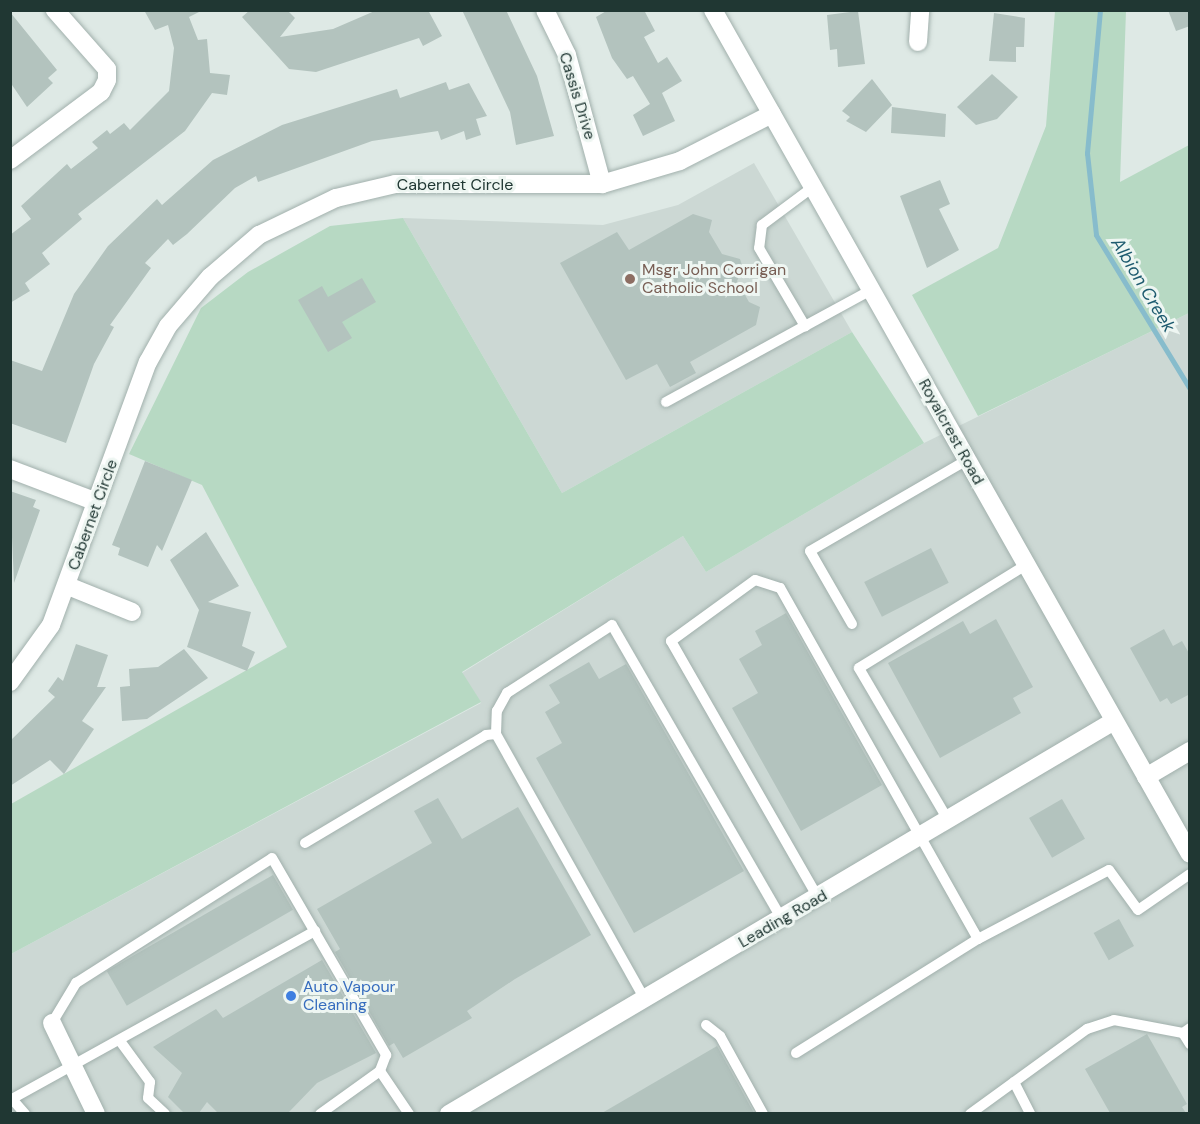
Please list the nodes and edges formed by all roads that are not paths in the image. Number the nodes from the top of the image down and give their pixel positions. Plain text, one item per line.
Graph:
1 (55, 10) edge
2 (545, 10) edge
3 (713, 10) edge
4 (920, 10) edge
5 (918, 42) dead end
6 (772, 114) junction
7 (10, 160) edge
8 (602, 184) junction
9 (813, 187) junction
10 (871, 290) junction
11 (805, 326) junction
12 (666, 402) dead end
13 (967, 460) junction
14 (10, 469) edge
15 (97, 502) junction
16 (1026, 565) junction
17 (68, 586) junction
18 (132, 612) dead end
19 (852, 624) dead end
20 (10, 682) edge
21 (1114, 721) junction
22 (496, 734) junction
23 (1190, 751) edge
24 (1146, 777) junction
25 (948, 820) junction
26 (917, 838) junction
27 (305, 843) dead end
28 (1190, 854) edge
29 (1190, 874) edge
30 (818, 898) junction
31 (782, 919) junction
32 (315, 930) junction
33 (978, 939) junction
34 (645, 1000) junction
35 (52, 1023) joint
36 (706, 1025) dead end
37 (1186, 1030) edge
38 (120, 1041) junction
39 (1190, 1044) edge
40 (796, 1053) dead end
41 (73, 1067) junction
42 (380, 1071) junction
43 (1014, 1082) junction
44 (11, 1100) edge
45 (25, 1113) edge
46 (96, 1113) edge
47 (165, 1113) edge
48 (320, 1113) edge
49 (409, 1113) edge
50 (449, 1113) edge
51 (763, 1113) edge
52 (970, 1113) edge
53 (1030, 1113) edge

1 - 7 street
2 - 8 street, Cassis Drive
3 - 6 street, Royalcrest Road
4 - 5 street
6 - 8 street, Cabernet Circle
6 - 9 street, Royalcrest Road
8 - 15 street, Cabernet Circle
9 - 10 street, Royalcrest Road
9 - 11 lane
10 - 11 lane
10 - 13 street, Royalcrest Road
11 - 12 lane
13 - 16 street, Royalcrest Road
13 - 19 lane
14 - 15 street
15 - 17 street, Cabernet Circle
16 - 21 street, Royalcrest Road
16 - 25 lane
17 - 18 street
17 - 20 street, Cabernet Circle
21 - 24 street, Royalcrest Road
21 - 25 street, Leading Road
22 - 27 lane
22 - 31 lane
22 - 34 lane
23 - 24 street
24 - 28 street, Royalcrest Road
25 - 26 street, Leading Road
26 - 30 street, Leading Road
26 - 30 lane
26 - 33 lane
29 - 33 lane
30 - 31 street, Leading Road
31 - 34 street, Leading Road
32 - 35 lane
32 - 38 lane
32 - 42 lane
33 - 40 lane
34 - 50 street, Leading Road
35 - 41 street
36 - 51 lane
37 - 39 lane
37 - 43 lane
38 - 41 lane
38 - 47 lane
41 - 44 lane
41 - 46 street
42 - 48 lane
42 - 49 lane
43 - 52 lane
43 - 53 lane
44 - 45 lane

